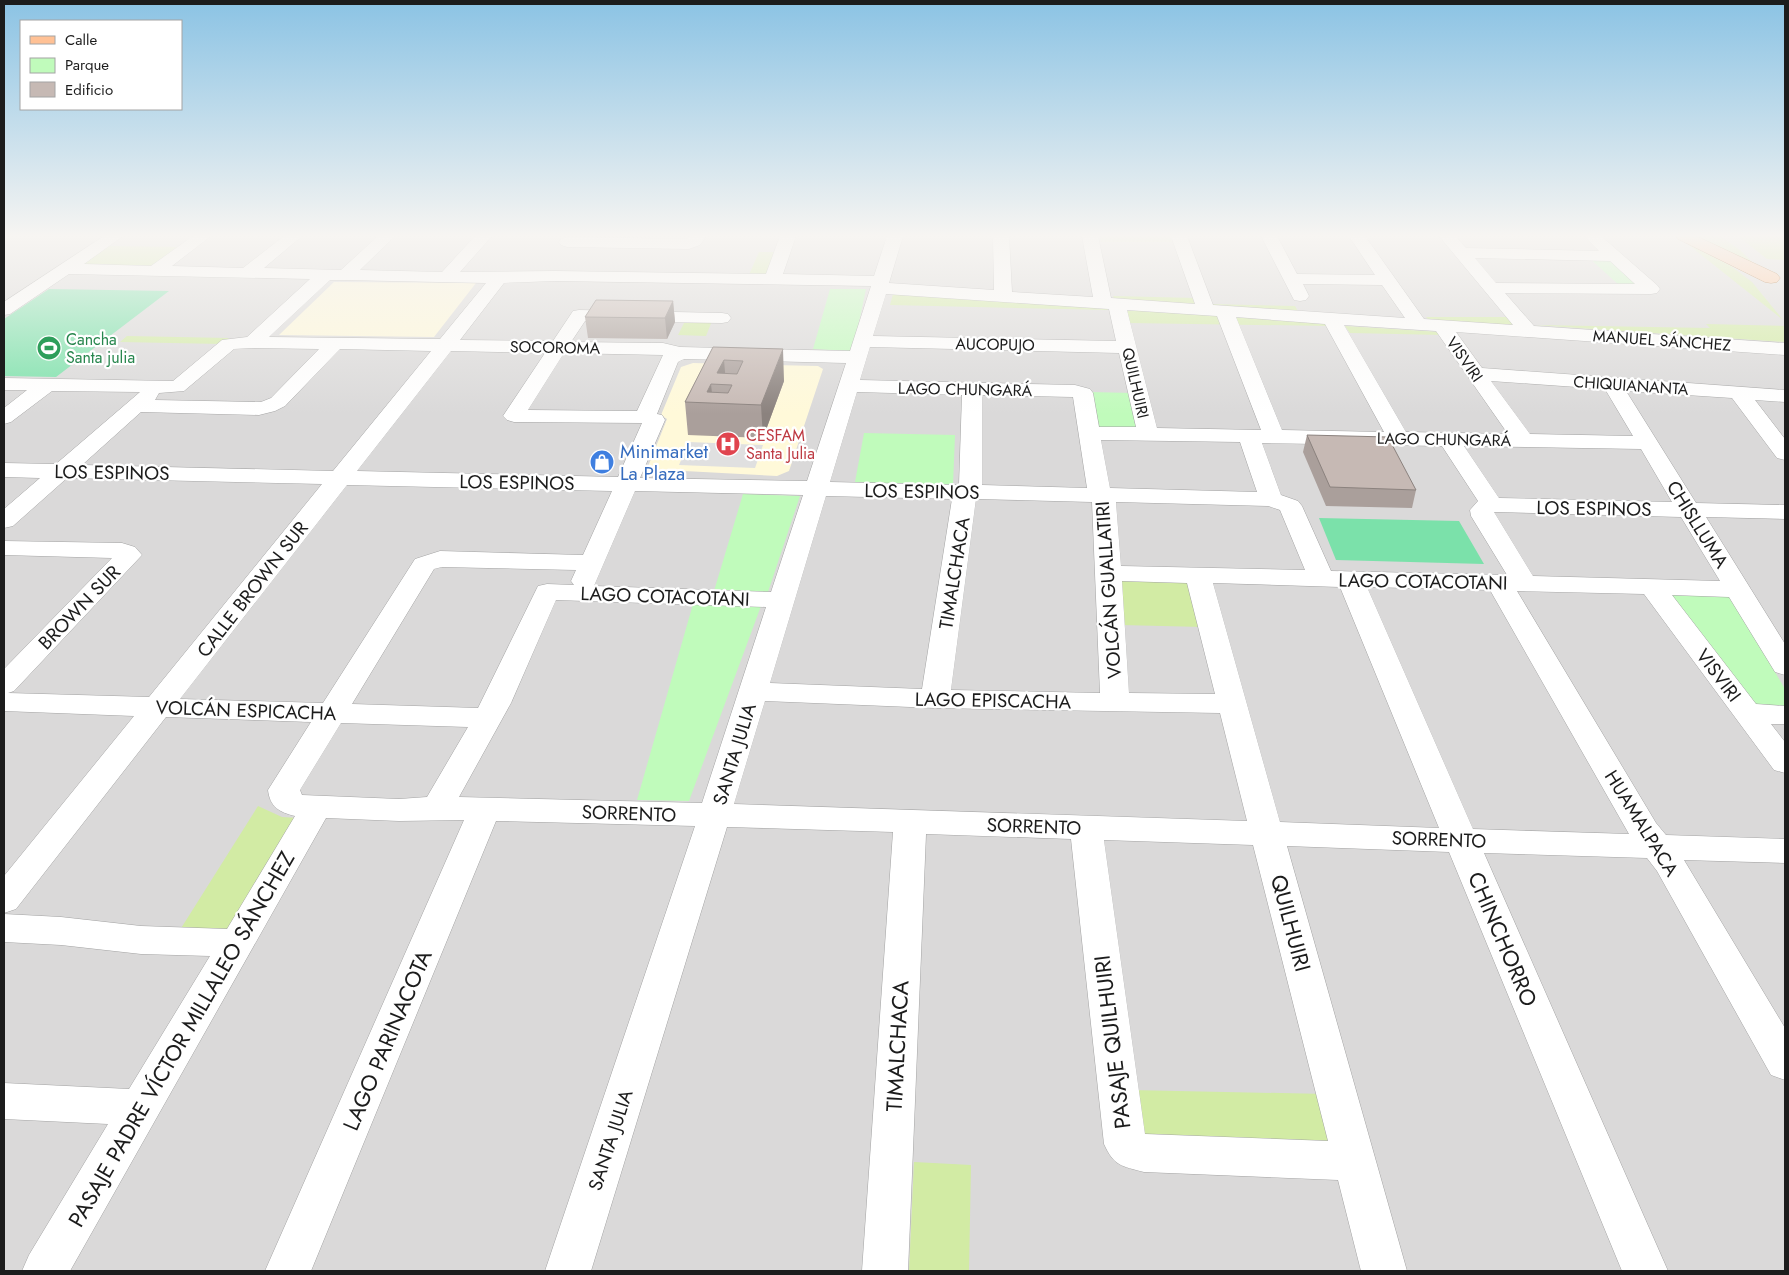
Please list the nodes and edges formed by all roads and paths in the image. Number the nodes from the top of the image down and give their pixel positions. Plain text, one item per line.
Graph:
1 (26, 296) edge
2 (303, 296) edge
3 (486, 296) edge
4 (711, 296) edge
5 (738, 296) edge
6 (876, 296) edge
7 (998, 296) edge
8 (1003, 296) joint
9 (1108, 296) edge
10 (1208, 296) edge
11 (1300, 296) edge
12 (1399, 296) edge
13 (1497, 296) edge
14 (730, 299) junction
15 (1110, 303) junction
16 (4, 310) edge
17 (1215, 310) junction
18 (1312, 317) junction
19 (1331, 318) junction
20 (1418, 324) junction
21 (1442, 326) junction
22 (1528, 331) junction
23 (252, 342) junction
24 (335, 343) junction
25 (446, 346) junction
26 (1127, 347) junction
27 (558, 348) junction
28 (860, 349) junction
29 (1785, 349) edge
30 (680, 353) junction
31 (709, 353) junction
32 (1476, 374) junction
33 (1611, 383) junction
34 (4, 384) edge
35 (47, 385) junction
36 (849, 386) junction
37 (158, 388) junction
38 (972, 389) junction
39 (1081, 392) joint
40 (1738, 392) junction
41 (1785, 396) edge
42 (136, 406) junction
43 (644, 417) junction
44 (4, 418) edge
45 (1090, 433) junction
46 (1148, 434) junction
47 (1249, 436) junction
48 (1274, 436) junction
49 (1398, 438) junction
50 (1448, 439) junction
51 (1524, 441) junction
52 (1648, 443) junction
53 (1785, 453) edge
54 (4, 470) edge
55 (62, 471) junction
56 (341, 478) junction
57 (627, 484) junction
58 (817, 488) junction
59 (965, 492) junction
60 (1102, 495) junction
61 (1270, 499) junction
62 (1492, 505) junction
63 (1689, 510) junction
64 (1785, 512) edge
65 (4, 521) edge
66 (4, 548) edge
67 (428, 561) joint
68 (592, 563) junction
69 (1109, 573) junction
70 (1198, 575) junction
71 (1335, 579) junction
72 (1512, 583) junction
73 (1652, 587) junction
74 (1738, 589) junction
75 (578, 594) junction
76 (782, 600) junction
77 (1785, 666) edge
78 (4, 685) edge
79 (754, 691) junction
80 (935, 699) junction
81 (4, 702) edge
82 (1116, 702) junction
83 (1233, 704) junction
84 (158, 707) junction
85 (331, 713) junction
86 (1748, 713) junction
87 (1785, 715) edge
88 (488, 718) junction
89 (1785, 763) edge
90 (301, 802) junction
91 (438, 808) junction
92 (485, 809) junction
93 (715, 815) junction
94 (910, 822) junction
95 (1086, 828) junction
96 (1267, 834) junction
97 (1461, 840) junction
98 (1657, 846) junction
99 (1785, 851) edge
100 (4, 900) edge
101 (4, 928) edge
102 (237, 943) junction
103 (1785, 1062) edge
104 (4, 1102) edge
105 (141, 1108) junction
106 (1355, 1161) junction
107 (46, 1271) edge
108 (288, 1271) edge
109 (568, 1271) edge
110 (885, 1271) edge
111 (1384, 1271) edge
112 (1645, 1271) edge

1 - 16 street
2 - 23 street
3 - 25 street, CALLE BROWN SUR
4 - 14 street, MANUEL SÁNCHEZ
5 - 14 street, MANUEL SÁNCHEZ
6 - 28 street, SANTA JULIA
7 - 8 street, MANUEL SÁNCHEZ
8 - 15 street, MANUEL SÁNCHEZ
9 - 15 street, QUILHUIRI
10 - 17 street
11 - 18 street
12 - 20 street
13 - 22 street
14 - 27 street
14 - 31 street
15 - 17 street, MANUEL SÁNCHEZ
15 - 26 street, QUILHUIRI
17 - 18 street, MANUEL SÁNCHEZ
17 - 48 street
18 - 19 street, MANUEL SÁNCHEZ
19 - 20 street, MANUEL SÁNCHEZ
19 - 49 street
20 - 21 street, MANUEL SÁNCHEZ
21 - 22 street, MANUEL SÁNCHEZ
21 - 32 street, VISVIRI
22 - 29 street, MANUEL SÁNCHEZ
23 - 24 street, SOCOROMA
23 - 37 street
24 - 25 street, SOCOROMA
24 - 42 street
25 - 27 street, SOCOROMA
25 - 56 street, CALLE BROWN SUR
26 - 28 street, AUCOPUJO
26 - 46 street, QUILHUIRI
27 - 30 street, SOCOROMA
27 - 43 street
28 - 31 street, SOCOROMA
28 - 36 street, SANTA JULIA
30 - 31 street, SOCOROMA
30 - 43 street
32 - 33 street, CHIQUIANANTA
32 - 51 street, VISVIRI
33 - 40 street, CHIQUIANANTA
33 - 52 street, CHISLLUMA
34 - 35 street
35 - 37 street
35 - 44 street
36 - 38 street, LAGO CHUNGARÁ
36 - 58 street, SANTA JULIA
37 - 42 street
38 - 39 street, LAGO CHUNGARÁ
38 - 59 street, TIMALCHACA
39 - 45 street, VOLCÁN GUALLATIRI
40 - 41 street, CHIQUIANANTA
40 - 53 street
42 - 55 street
43 - 57 street
45 - 46 street, LAGO CHUNGARÁ
45 - 60 street, VOLCÁN GUALLATIRI
46 - 47 street, LAGO CHUNGARÁ
47 - 48 street, LAGO CHUNGARÁ
47 - 61 street
48 - 49 street, LAGO CHUNGARÁ
49 - 50 street, LAGO CHUNGARÁ
50 - 51 street, LAGO CHUNGARÁ
50 - 62 street
51 - 52 street, LAGO CHUNGARÁ
52 - 63 street, CHISLLUMA
54 - 55 street, LOS ESPINOS
55 - 56 street, LOS ESPINOS
55 - 65 street
56 - 57 street, LOS ESPINOS
56 - 84 street, CALLE BROWN SUR
57 - 58 street, LOS ESPINOS
57 - 68 street
58 - 59 street, LOS ESPINOS
58 - 76 street, SANTA JULIA
59 - 60 street, LOS ESPINOS
59 - 80 street, TIMALCHACA
60 - 61 street, LOS ESPINOS
60 - 69 street, VOLCÁN GUALLATIRI
61 - 71 street, CHINCHORRO
62 - 63 street, LOS ESPINOS
62 - 72 street
63 - 64 street, LOS ESPINOS
63 - 74 street, CHISLLUMA
66 - 78 street, BROWN SUR
67 - 68 street, LAGO COTACOTANI
67 - 85 street, PASAJE PADRE VÍCTOR MILLALEO SÁNCHEZ
68 - 75 street
69 - 70 street, LAGO COTACOTANI
69 - 82 street, VOLCÁN GUALLATIRI
70 - 71 street, LAGO COTACOTANI
70 - 83 street, QUILHUIRI
71 - 72 street, LAGO COTACOTANI
71 - 97 street, CHINCHORRO
72 - 73 street, LAGO COTACOTANI
72 - 98 street, HUAMALPACA
73 - 74 street, LAGO COTACOTANI
73 - 86 street, VISVIRI
74 - 77 street, CHISLLUMA
75 - 76 street, LAGO COTACOTANI
75 - 88 street, LAGO COTACOTANI
76 - 79 street, SANTA JULIA
79 - 80 street, LAGO EPISCACHA
79 - 93 street, SANTA JULIA
80 - 82 street, LAGO EPISCACHA
81 - 84 street, VOLCÁN ESPICACHA
82 - 83 street, LAGO EPISCACHA
83 - 96 street, QUILHUIRI
84 - 85 street, VOLCÁN ESPICACHA
84 - 100 street, CALLE BROWN SUR
85 - 88 street, VOLCÁN ESPICACHA
85 - 90 street, PASAJE PADRE VÍCTOR MILLALEO SÁNCHEZ
86 - 87 street
86 - 89 street, VISVIRI
88 - 91 street
90 - 91 street, SORRENTO
90 - 102 street, PASAJE PADRE VÍCTOR MILLALEO SÁNCHEZ
91 - 92 street, SORRENTO
92 - 93 street, SORRENTO
92 - 108 street, LAGO PARINACOTA
93 - 94 street, SORRENTO
93 - 109 street, SANTA JULIA
94 - 95 street, SORRENTO
94 - 110 street, TIMALCHACA
95 - 96 street, SORRENTO
95 - 106 street, PASAJE QUILHUIRI
96 - 97 street, SORRENTO
96 - 106 street, QUILHUIRI
97 - 98 street, SORRENTO
97 - 112 street, CHINCHORRO
98 - 99 street, SORRENTO
98 - 103 street, HUAMALPACA
101 - 102 street
102 - 105 street, PASAJE PADRE VÍCTOR MILLALEO SÁNCHEZ
104 - 105 street
105 - 107 street, PASAJE PADRE VÍCTOR MILLALEO SÁNCHEZ
106 - 111 street, QUILHUIRI

